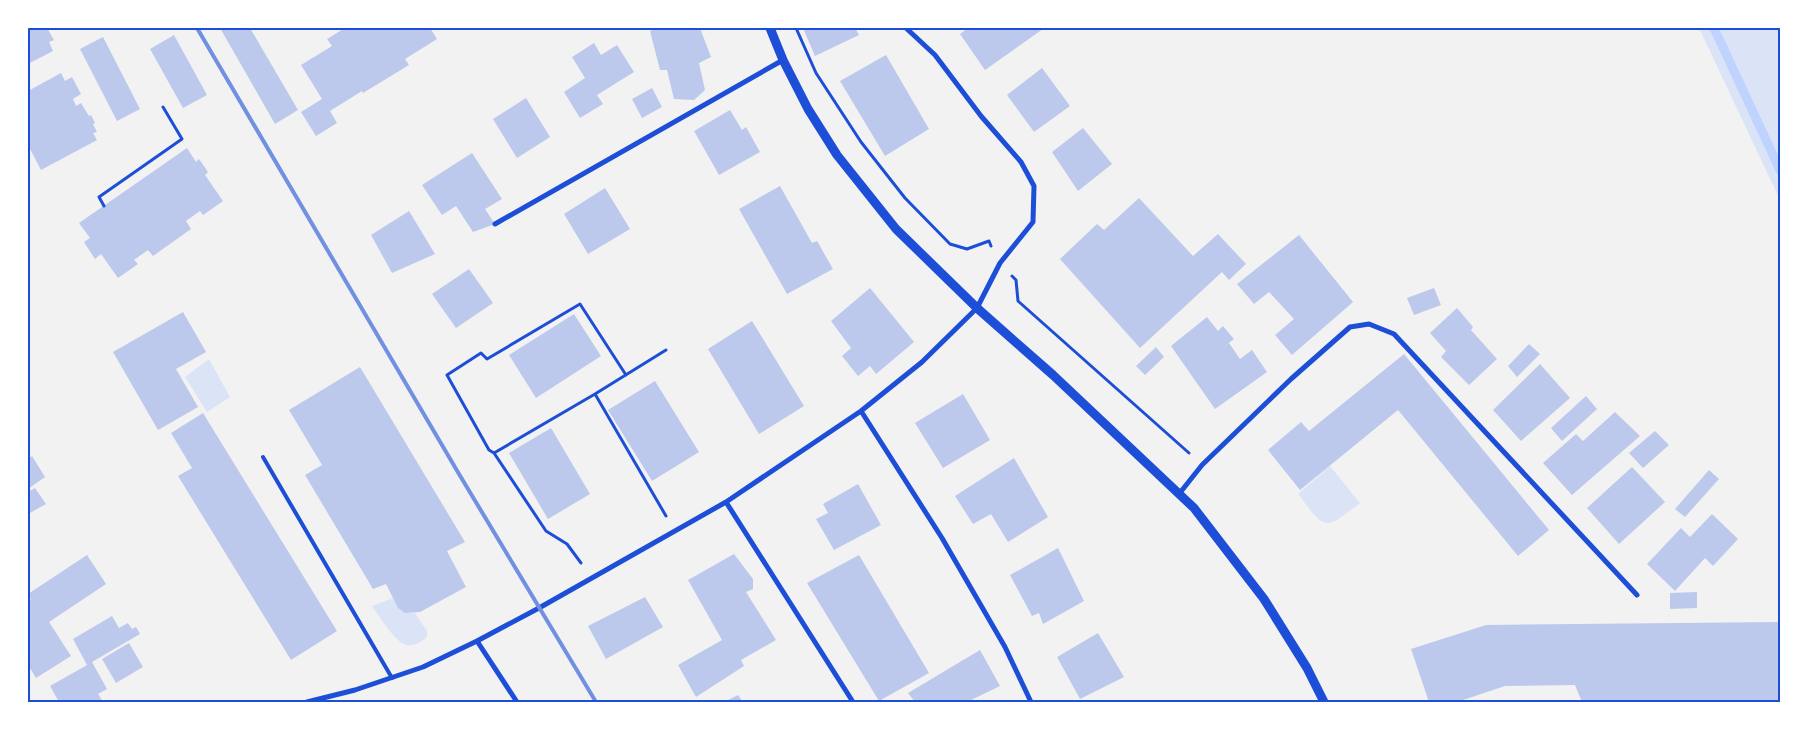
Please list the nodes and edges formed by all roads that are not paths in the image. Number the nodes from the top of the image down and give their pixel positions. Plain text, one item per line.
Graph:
1 (770, 28) edge
2 (906, 28) edge
3 (784, 60) junction
4 (495, 224) dead end
5 (977, 308) junction
6 (861, 411) junction
7 (263, 457) dead end
8 (1179, 494) junction
9 (726, 502) junction
10 (1637, 595) dead end
11 (478, 641) junction
12 (392, 678) junction
13 (307, 702) edge
14 (517, 702) edge
15 (853, 702) edge
16 (1031, 702) edge
17 (1324, 702) edge

1 - 3 street
2 - 5 street
3 - 4 street
3 - 5 street
5 - 6 street
5 - 8 street
6 - 9 street
6 - 16 street
7 - 12 lane
8 - 10 street
8 - 17 street
9 - 11 street
9 - 15 street
11 - 12 street
11 - 14 street
12 - 13 street

